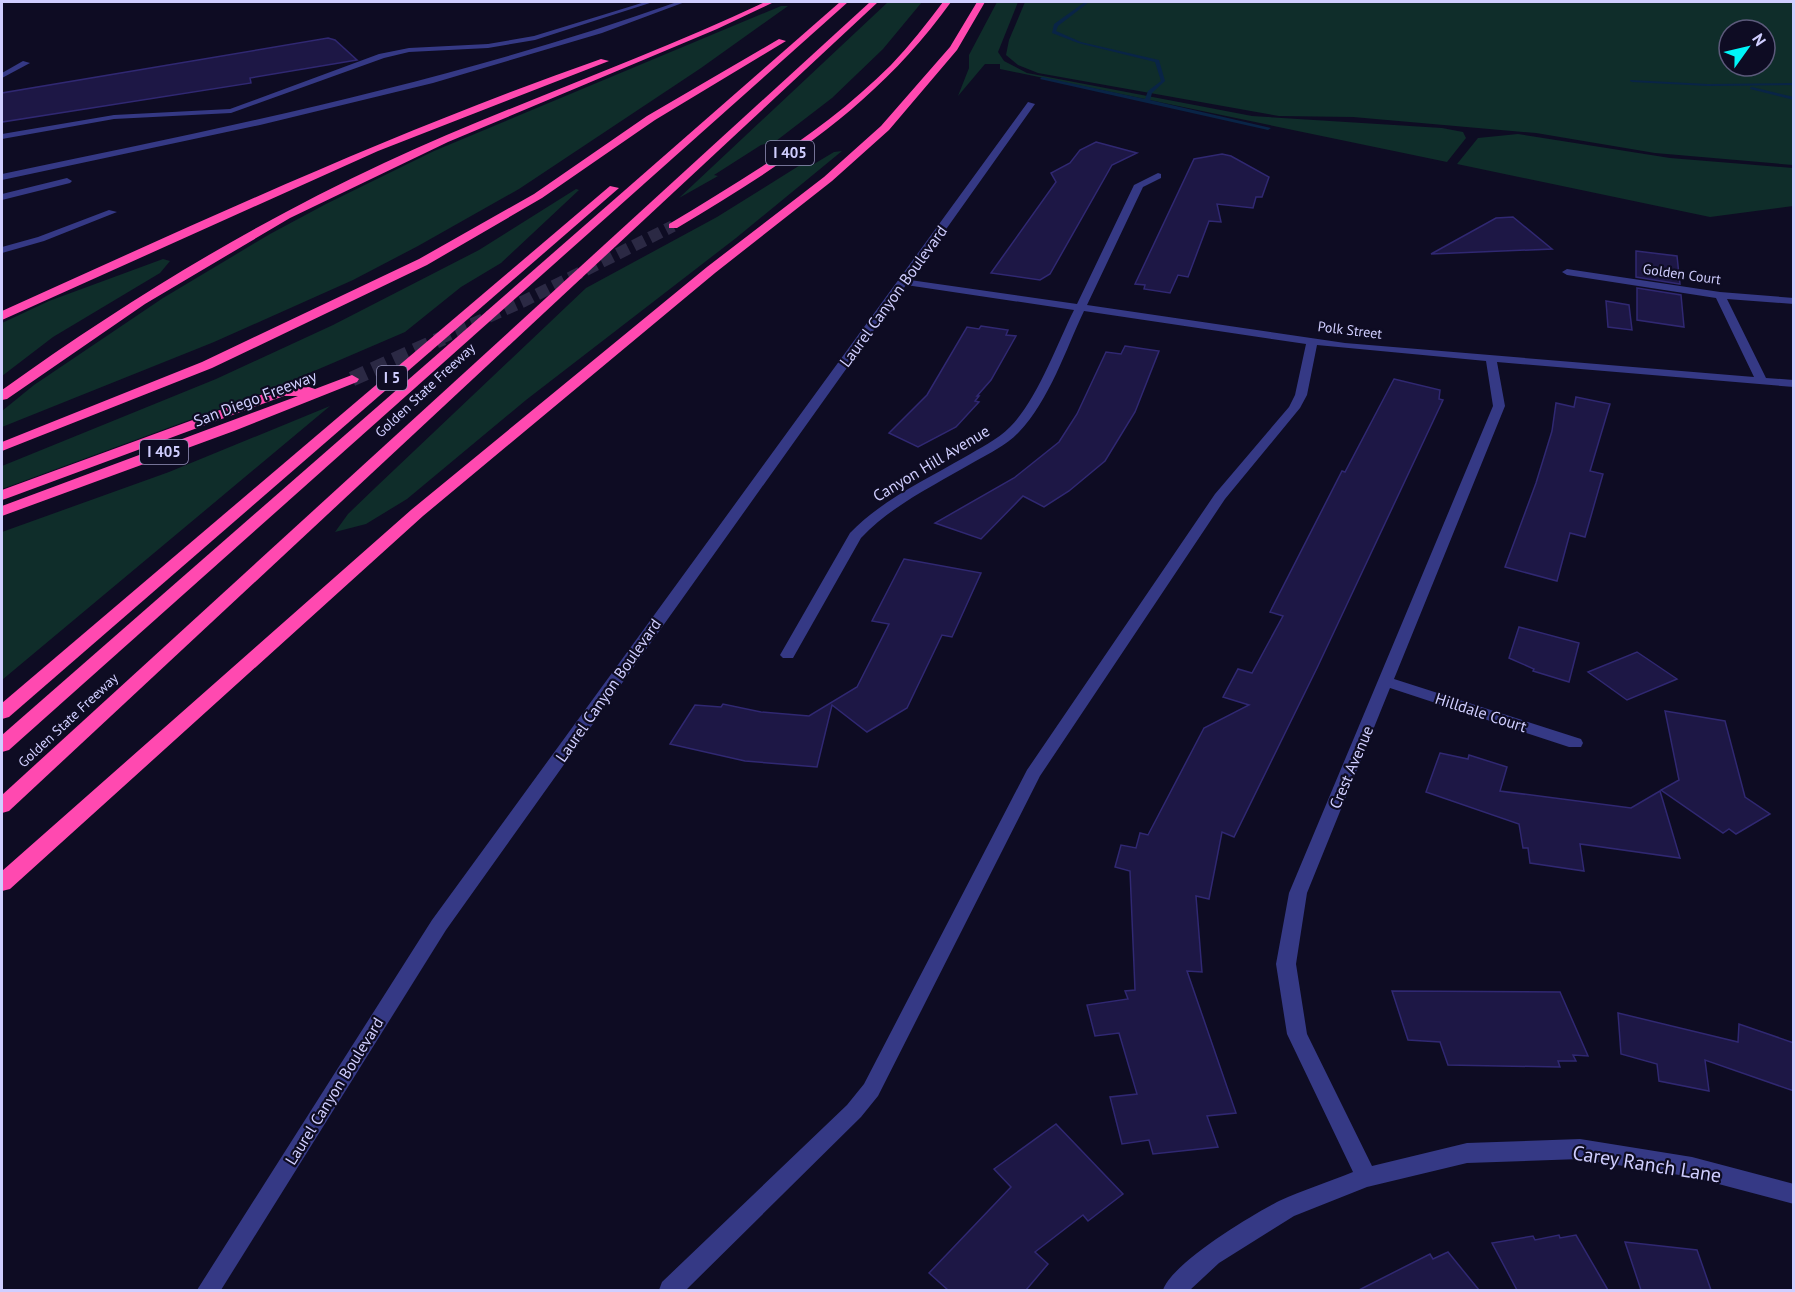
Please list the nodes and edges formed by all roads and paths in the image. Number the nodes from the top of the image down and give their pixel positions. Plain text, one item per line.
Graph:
1 (650, 2) edge
2 (682, 2) edge
3 (770, 2) edge
4 (844, 2) edge
5 (855, 2) edge
6 (874, 2) edge
7 (947, 2) edge
8 (981, 2) edge
9 (753, 10) junction
10 (26, 63) dead end
11 (2, 76) edge
12 (1031, 104) dead end
13 (2, 137) edge
14 (1158, 176) dead end
15 (2, 177) edge
16 (67, 181) dead end
17 (2, 197) edge
18 (112, 212) dead end
19 (672, 226) tunnel mouth
20 (610, 232) junction
21 (2, 250) edge
22 (1567, 272) dead end
23 (905, 282) junction
24 (1720, 295) junction
25 (1794, 301) edge
26 (1078, 308) junction
27 (2, 316) edge
28 (1312, 341) junction
29 (1491, 360) junction
30 (352, 379) tunnel mouth
31 (1762, 381) junction
32 (1794, 384) edge
33 (326, 390) junction
34 (2, 396) edge
35 (2, 447) edge
36 (2, 495) edge
37 (2, 511) edge
38 (788, 655) dead end
39 (1387, 682) junction
40 (2, 713) edge
41 (1575, 743) dead end
42 (2, 745) edge
43 (2, 806) edge
44 (2, 883) edge
45 (1366, 1177) junction
46 (1794, 1194) edge
47 (207, 1290) edge
48 (670, 1290) edge
49 (1174, 1290) edge

1 - 13 street
2 - 15 street
3 - 9 highway
4 - 42 highway
5 - 20 highway
6 - 20 highway, Golden State Freeway
7 - 19 highway, I 405
8 - 44 highway
9 - 27 highway
9 - 34 highway
10 - 11 street
12 - 23 street, Laurel Canyon Boulevard
14 - 26 street, Canyon Hill Avenue
16 - 17 street
18 - 21 street
20 - 43 highway, Golden State Freeway
22 - 24 street, Golden Court
23 - 26 street, Polk Street
23 - 47 street, Laurel Canyon Boulevard
24 - 25 street, Golden Court
24 - 31 street
26 - 28 street, Polk Street
26 - 38 street, Canyon Hill Avenue
28 - 29 street, Polk Street
28 - 48 street
29 - 31 street, Polk Street
29 - 39 street, Crest Avenue
30 - 33 highway, San Diego Freeway / I 405
31 - 32 street, Polk Street
33 - 36 highway
33 - 37 highway, San Diego Freeway / I 405
35 - 40 highway, Golden State Freeway / I 5
39 - 41 street, Hilldale Court
39 - 45 street, Crest Avenue
45 - 46 street, Carey Ranch Lane
45 - 49 street, Carey Ranch Lane

